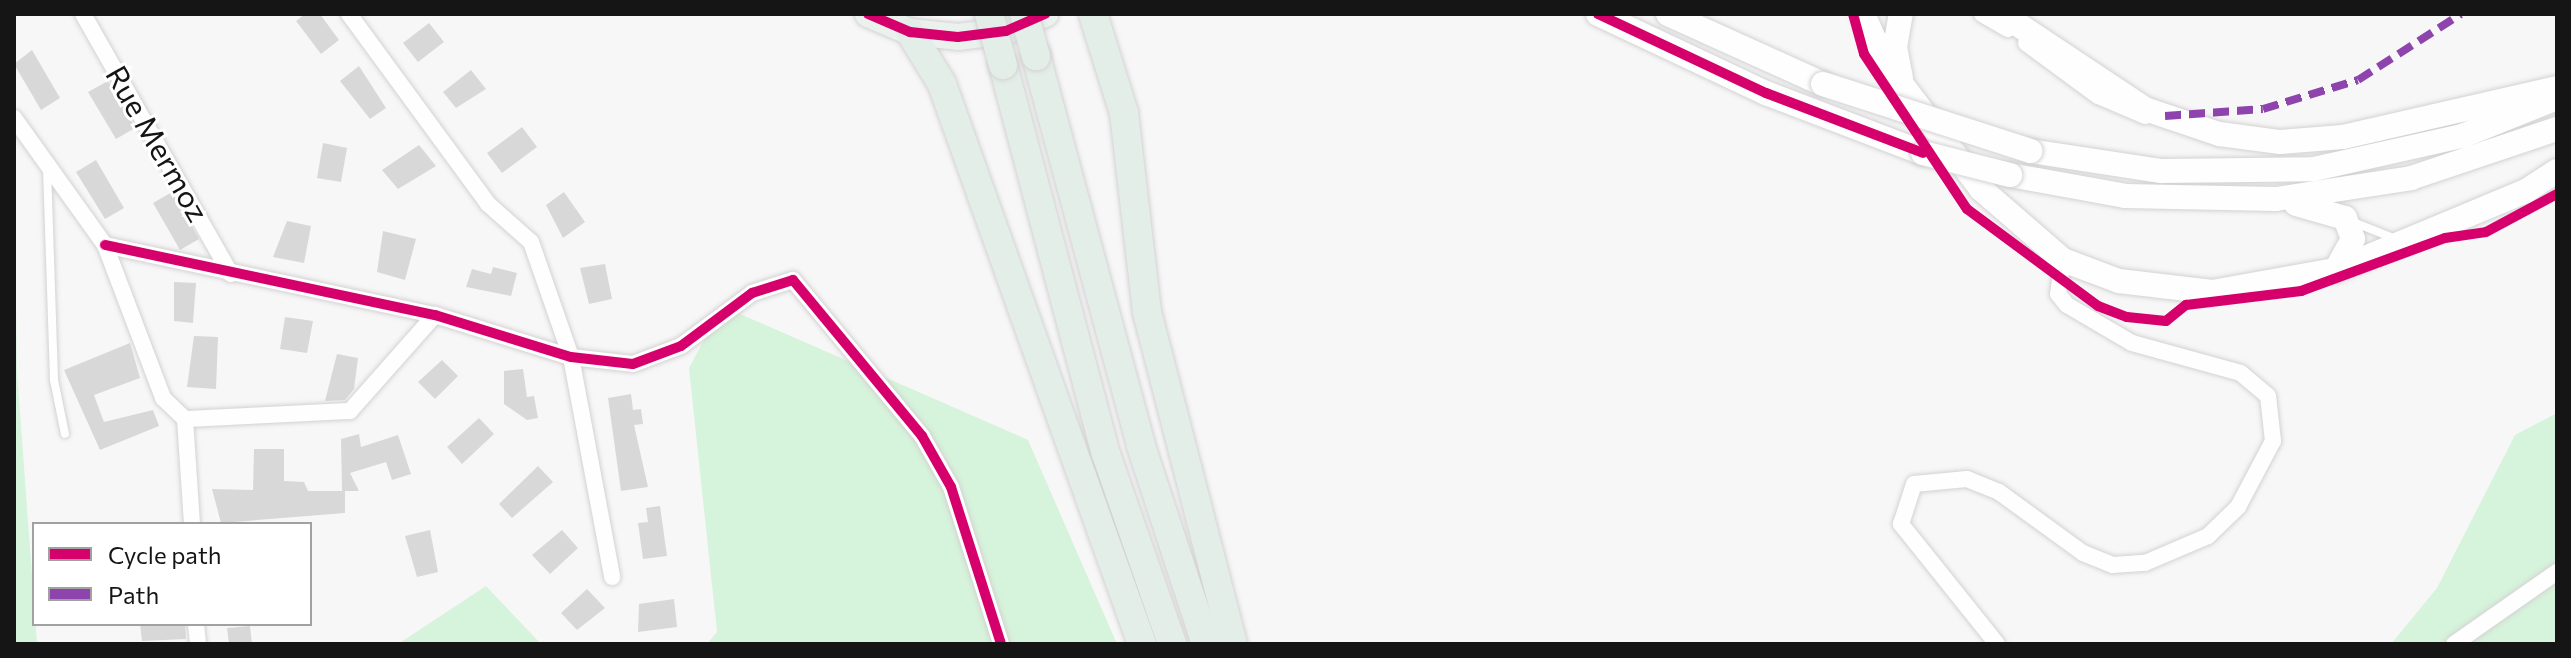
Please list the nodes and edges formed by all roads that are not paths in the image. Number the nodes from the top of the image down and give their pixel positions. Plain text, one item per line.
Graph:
1 (83, 14) edge
2 (349, 14) edge
3 (868, 14) edge
4 (989, 14) edge
5 (1024, 14) edge
6 (1045, 14) edge
7 (1093, 14) edge
8 (1598, 14) edge
9 (1668, 14) edge
10 (1863, 14) edge
11 (1901, 14) edge
12 (1982, 14) edge
13 (2002, 14) edge
14 (910, 32) junction
15 (1901, 78) junction
16 (2557, 88) edge
17 (2557, 98) edge
18 (2165, 116) junction
19 (14, 118) edge
20 (2557, 129) edge
21 (47, 167) junction
22 (2557, 171) edge
23 (2276, 199) junction
24 (2345, 218) junction
25 (2409, 243) junction
26 (105, 245) junction
27 (2063, 260) junction
28 (2336, 270) junction
29 (231, 274) junction
30 (435, 315) junction
31 (571, 357) junction
32 (185, 419) junction
33 (65, 434) dead end
34 (192, 522) edge
35 (2557, 572) edge
36 (612, 577) dead end
37 (1001, 644) edge
38 (1142, 644) edge
39 (1172, 644) edge
40 (1206, 644) edge
41 (1233, 644) edge
42 (1997, 644) edge
43 (2454, 644) edge

1 - 29 street, Rue Mermoz
2 - 31 street
3 - 14 main road
4 - 39 highway, bridge
5 - 40 highway, bridge
6 - 14 main road
7 - 41 highway
8 - 23 main road, bridge
9 - 17 main road, bridge
10 - 15 main road
11 - 15 main road
12 - 18 street
13 - 18 main road
14 - 38 highway
15 - 27 main road
16 - 18 main road
19 - 21 street
20 - 23 main road
21 - 26 street
21 - 33 lane
22 - 25 main road
23 - 24 main road
24 - 25 lane
24 - 28 main road
25 - 28 main road
26 - 29 street
26 - 32 street
27 - 28 main road
27 - 42 street
29 - 30 street
30 - 31 street
30 - 32 street
31 - 36 street
31 - 37 street
32 - 34 street
35 - 43 street

